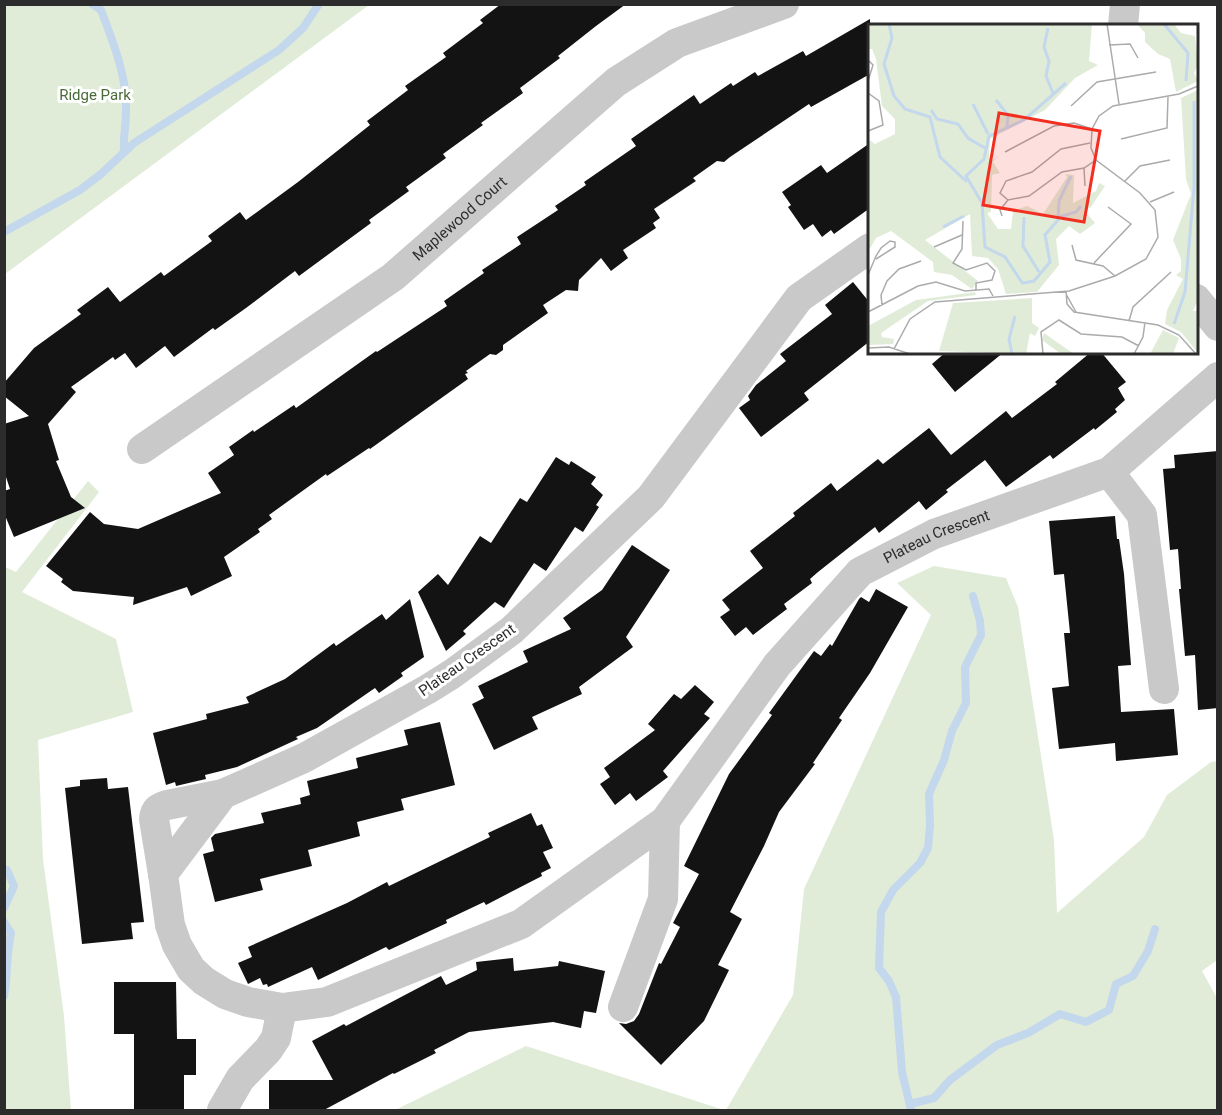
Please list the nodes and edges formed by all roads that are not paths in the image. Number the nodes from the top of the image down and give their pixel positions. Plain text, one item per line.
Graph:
1 (784, 4) edge
2 (1125, 4) edge
3 (1123, 24) edge
4 (868, 249) edge
5 (1198, 300) edge
6 (1218, 326) edge
7 (1218, 377) edge
8 (142, 449) dead end
9 (1109, 472) junction
10 (1164, 689) dead end
11 (223, 794) junction
12 (665, 821) junction
13 (163, 874) junction
14 (623, 1007) dead end
15 (282, 1008) junction
16 (222, 1110) edge

1 - 8 street, Maplewood Court
2 - 3 street
4 - 11 street, Plateau Crescent
5 - 6 street
7 - 9 street, Plateau Crescent
9 - 10 street
9 - 12 street, Plateau Crescent
11 - 13 street, Plateau Crescent
11 - 13 street
12 - 14 street
12 - 15 street, Plateau Crescent
13 - 15 street, Plateau Crescent
15 - 16 street

